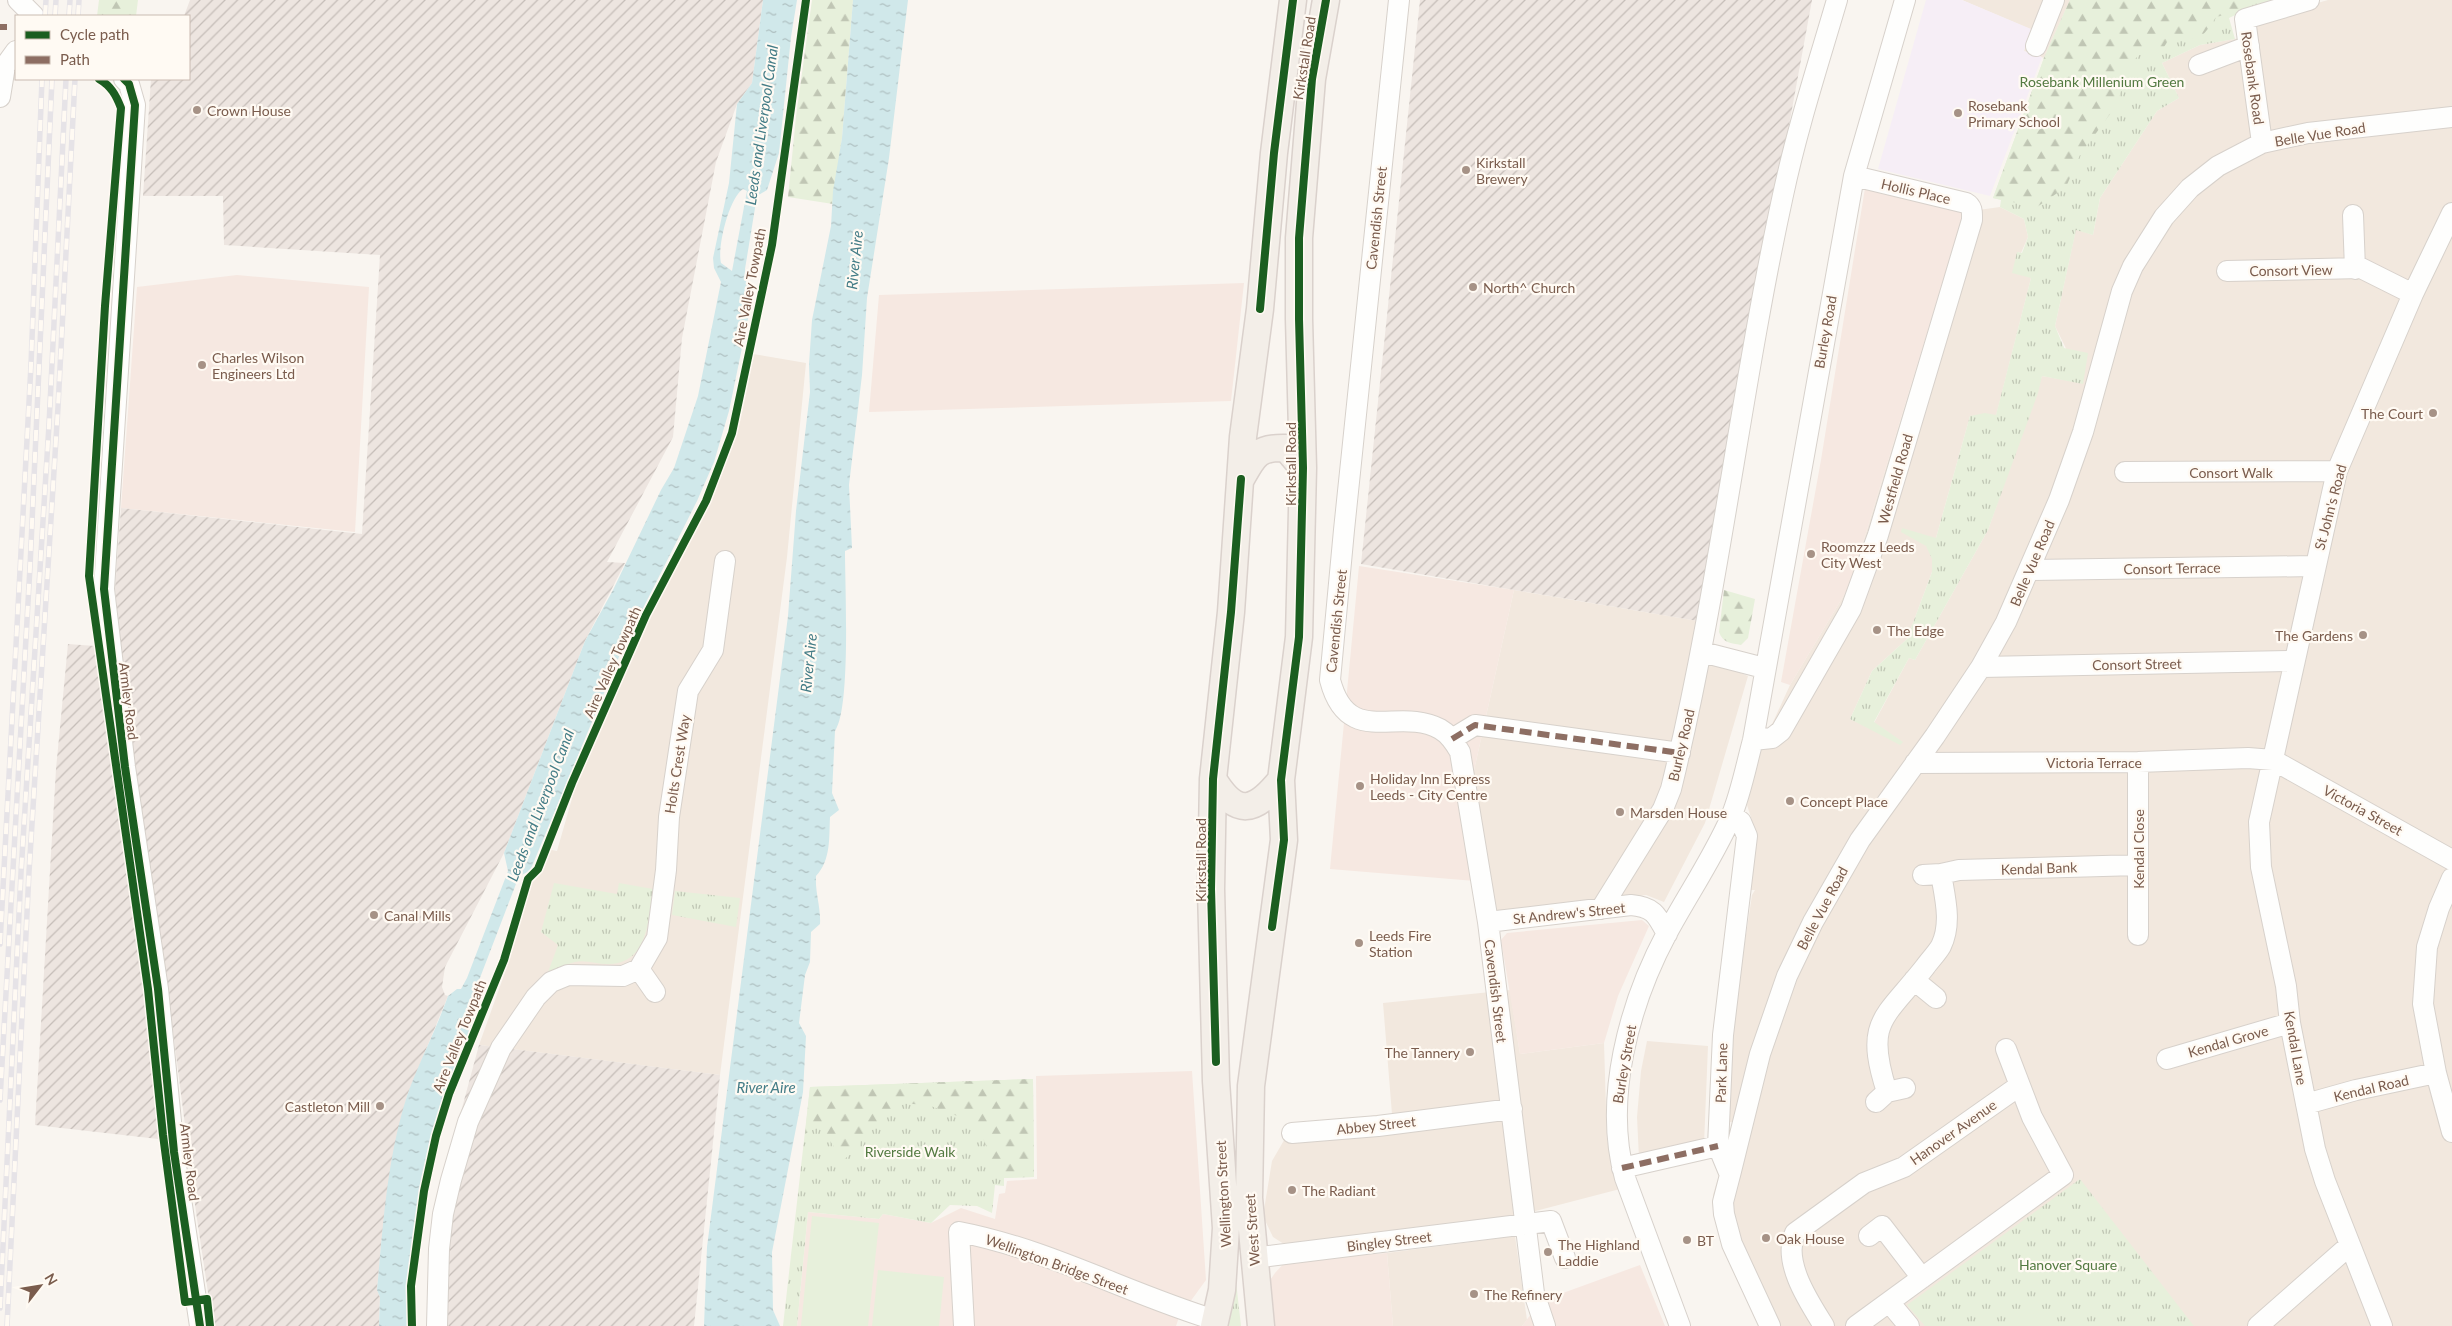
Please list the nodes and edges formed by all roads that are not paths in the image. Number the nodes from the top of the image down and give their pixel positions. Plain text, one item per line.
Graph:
1 (18, 0) edge
2 (1293, 0) edge
3 (1326, 0) edge
4 (1399, 0) edge
5 (1837, 0) edge
6 (1905, 0) edge
7 (2054, 0) edge
8 (2309, 0) edge
9 (33, 15) edge
10 (2036, 46) dead end
11 (2249, 46) junction
12 (15, 52) edge
13 (2200, 65) dead end
14 (125, 80) edge
15 (0, 97) edge
16 (2452, 117) edge
17 (2262, 143) junction
18 (1854, 176) junction
19 (1972, 212) joint
20 (2452, 213) edge
21 (2353, 215) dead end
22 (2355, 269) junction
23 (2227, 271) dead end
24 (2413, 294) junction
25 (1303, 468) junction
26 (2337, 471) junction
27 (2125, 472) dead end
28 (1241, 479) junction
29 (725, 562) dead end
30 (2314, 566) junction
31 (2031, 570) junction
32 (1702, 652) junction
33 (2294, 661) junction
34 (1981, 667) junction
35 (1764, 668) junction
36 (1452, 739) junction
37 (1753, 740) junction
38 (1680, 753) junction
39 (2273, 760) junction
40 (2138, 762) junction
41 (1915, 763) junction
42 (1213, 779) junction
43 (1281, 780) junction
44 (1732, 815) junction
45 (2452, 860) edge
46 (2138, 865) junction
47 (2452, 878) edge
48 (1601, 909) junction
49 (1488, 922) junction
50 (1667, 934) junction
51 (2138, 935) dead end
52 (639, 969) junction
53 (1914, 980) junction
54 (655, 992) dead end
55 (1936, 998) dead end
56 (2290, 1023) junction
57 (2006, 1049) dead end
58 (2166, 1059) dead end
59 (1216, 1062) joint
60 (2436, 1073) junction
61 (2019, 1086) junction
62 (1889, 1094) dead end
63 (2306, 1104) junction
64 (1512, 1109) junction
65 (2452, 1132) edge
66 (1292, 1133) dead end
67 (1249, 1134) joint
68 (1718, 1146) junction
69 (1622, 1168) junction
70 (1730, 1175) junction
71 (1526, 1225) junction
72 (1869, 1236) dead end
73 (2350, 1244) junction
74 (1253, 1258) junction
75 (1565, 1258) dead end
76 (1922, 1278) junction
77 (1889, 1302) junction
78 (1214, 1323) edge
79 (200, 1326) edge
80 (437, 1326) edge
81 (964, 1326) edge
82 (1261, 1326) edge
83 (1545, 1326) edge
84 (1680, 1326) edge
85 (1770, 1326) edge
86 (1824, 1326) edge
87 (1856, 1326) edge
88 (1908, 1326) edge
89 (2258, 1326) edge
90 (2382, 1326) edge

1 - 9 street
2 - 28 main road, Kirkstall Road
3 - 25 main road, Kirkstall Road
4 - 36 street, Cavendish Street
5 - 32 street, Burley Road
6 - 18 street, Burley Road
7 - 10 street
8 - 11 street, Rosebank Road
11 - 13 street
11 - 17 street, Rosebank Road
12 - 15 street
14 - 79 street, Armley Road
16 - 17 street, Belle Vue Road
17 - 31 street, Belle Vue Road
18 - 19 street, Hollis Place
18 - 35 street, Burley Road
19 - 37 street, Westfield Road
20 - 24 street, St John's Road
21 - 22 street
22 - 23 street, Consort View
22 - 24 street, Consort View
24 - 26 street, St John's Road
25 - 28 main road
25 - 43 main road, Kirkstall Road
26 - 27 street, Consort Walk
26 - 30 street, St John's Road
28 - 42 main road, Kirkstall Road
29 - 52 street, Holts Crest Way
30 - 31 street, Consort Terrace
30 - 33 street, St John's Road
31 - 34 street, Belle Vue Road
32 - 35 street
32 - 38 street, Burley Road
33 - 34 street, Consort Street
33 - 39 street, St John's Road
34 - 41 street, Belle Vue Road
35 - 37 street, Burley Road
36 - 38 street
36 - 49 street, Cavendish Street
37 - 44 street, Burley Road
38 - 48 street, Burley Road
39 - 40 street, Victoria Terrace
39 - 45 street, Victoria Street
39 - 56 street, Kendal Lane
40 - 41 street, Victoria Terrace
40 - 46 street, Kendal Close
41 - 70 street, Belle Vue Road
42 - 43 main road
42 - 59 main road, Kirkstall Road
43 - 67 main road, Kirkstall Road
44 - 50 street, Burley Street
44 - 68 street, Park Lane
46 - 51 street, Kendal Close
46 - 53 street, Kendal Bank
47 - 60 street
48 - 49 street, St Andrew's Street
48 - 50 street, St Andrew's Street
49 - 64 street, Cavendish Street
50 - 69 street, Burley Street
52 - 54 street
52 - 80 street
53 - 55 street
53 - 62 street, Kendal Bank
56 - 58 street, Kendal Grove
56 - 63 street, Kendal Lane
57 - 61 street
59 - 78 main road, Wellington Street
60 - 63 street, Kendal Road
60 - 65 street
61 - 76 street
61 - 86 street, Hanover Avenue
63 - 73 street, Kendal Lane
64 - 66 street, Abbey Street
64 - 71 street, Cavendish Street
67 - 74 main road, West Street
68 - 69 street
68 - 70 street, Park Lane
69 - 84 street, Burley Street
70 - 85 street
71 - 74 street, Bingley Street
71 - 75 street, Bingley Street
71 - 83 street, Cavendish Street
72 - 76 street
73 - 89 street
73 - 90 street, Kendal Lane
74 - 82 main road, West Street
76 - 77 street
77 - 87 street
77 - 88 street
78 - 81 street, Wellington Bridge Street

